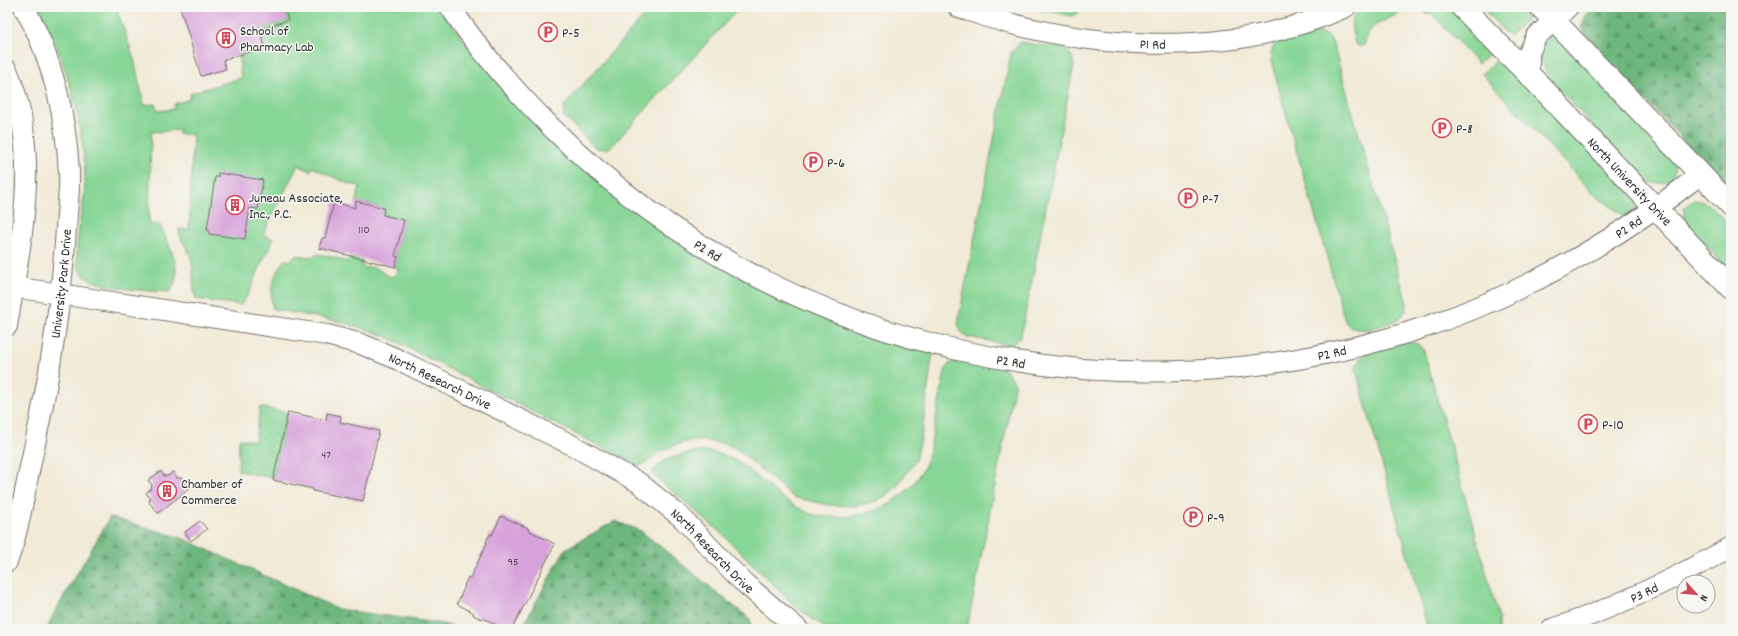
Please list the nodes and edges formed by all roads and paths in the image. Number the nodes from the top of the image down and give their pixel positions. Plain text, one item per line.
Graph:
1 (24, 7) edge
2 (450, 7) edge
3 (958, 7) edge
4 (1346, 7) edge
5 (1462, 7) edge
6 (1554, 12) edge
7 (7, 70) edge
8 (1529, 74) junction
9 (1700, 174) junction
10 (1731, 206) edge
11 (1657, 209) junction
12 (10, 287) edge
13 (1731, 288) edge
14 (60, 294) junction
15 (7, 326) edge
16 (1731, 547) edge
17 (7, 562) edge
18 (798, 629) edge
19 (1552, 629) edge

1 - 14 street, University Park Drive
2 - 11 street, P2 Rd
3 - 4 street, P1 Rd
5 - 8 main road, North University Drive
6 - 8 street
6 - 9 main road
7 - 12 street
8 - 11 main road, North University Drive
9 - 10 main road
9 - 11 street, P2 Rd
11 - 13 main road, North University Drive
12 - 14 street, North Research Drive
12 - 15 street
14 - 17 street, University Park Drive
14 - 18 street, North Research Drive
16 - 19 street, P3 Rd

